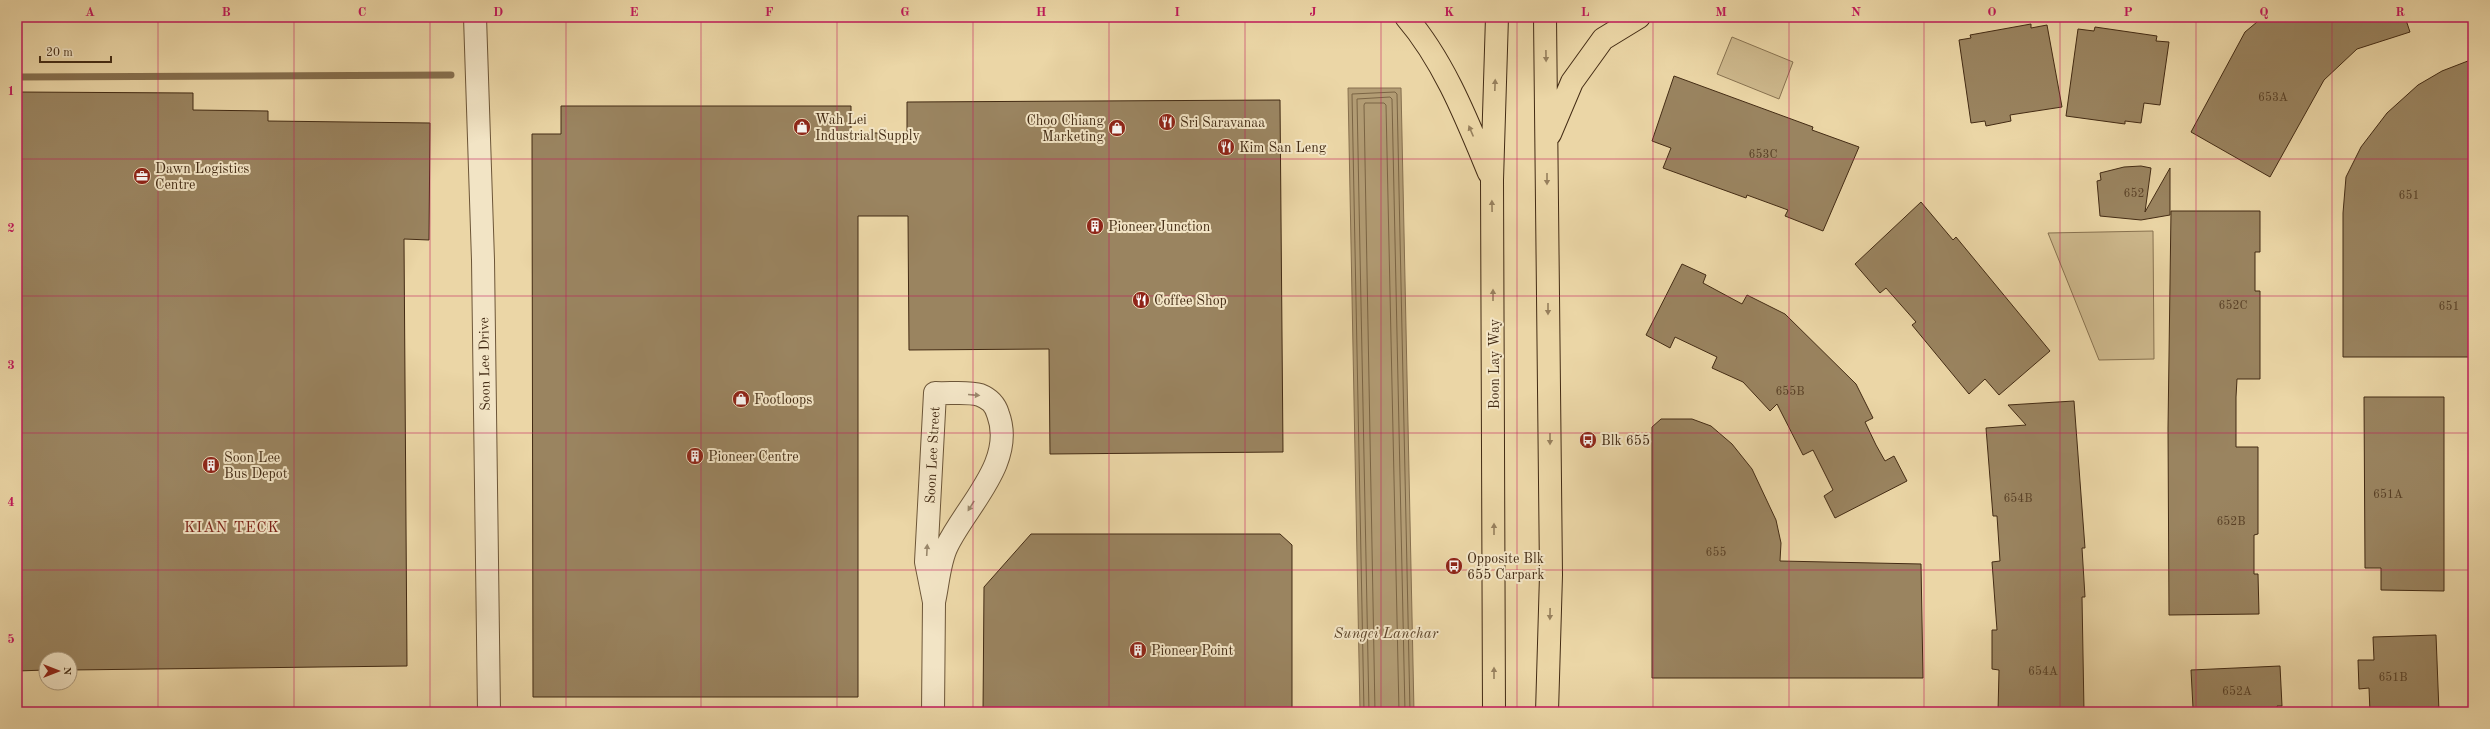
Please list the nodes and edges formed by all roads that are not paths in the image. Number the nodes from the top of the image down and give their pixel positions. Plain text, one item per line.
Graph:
1 (475, 17) edge
2 (1406, 17) edge
3 (1497, 17) edge
4 (1545, 17) edge
5 (1638, 17) edge
6 (1547, 140) junction
7 (1492, 180) junction
8 (934, 602) junction
9 (489, 712) edge
10 (933, 712) edge
11 (1494, 712) edge
12 (1547, 712) edge

1 - 9 street, Soon Lee Drive
7 -> 2 main road
7 -> 3 main road, Boon Lay Way
4 -> 6 main road
5 - 6 main road
6 -> 12 main road
11 -> 7 main road, Boon Lay Way
8 -> 8 street, Soon Lee Street
8 - 10 street, Soon Lee Street

